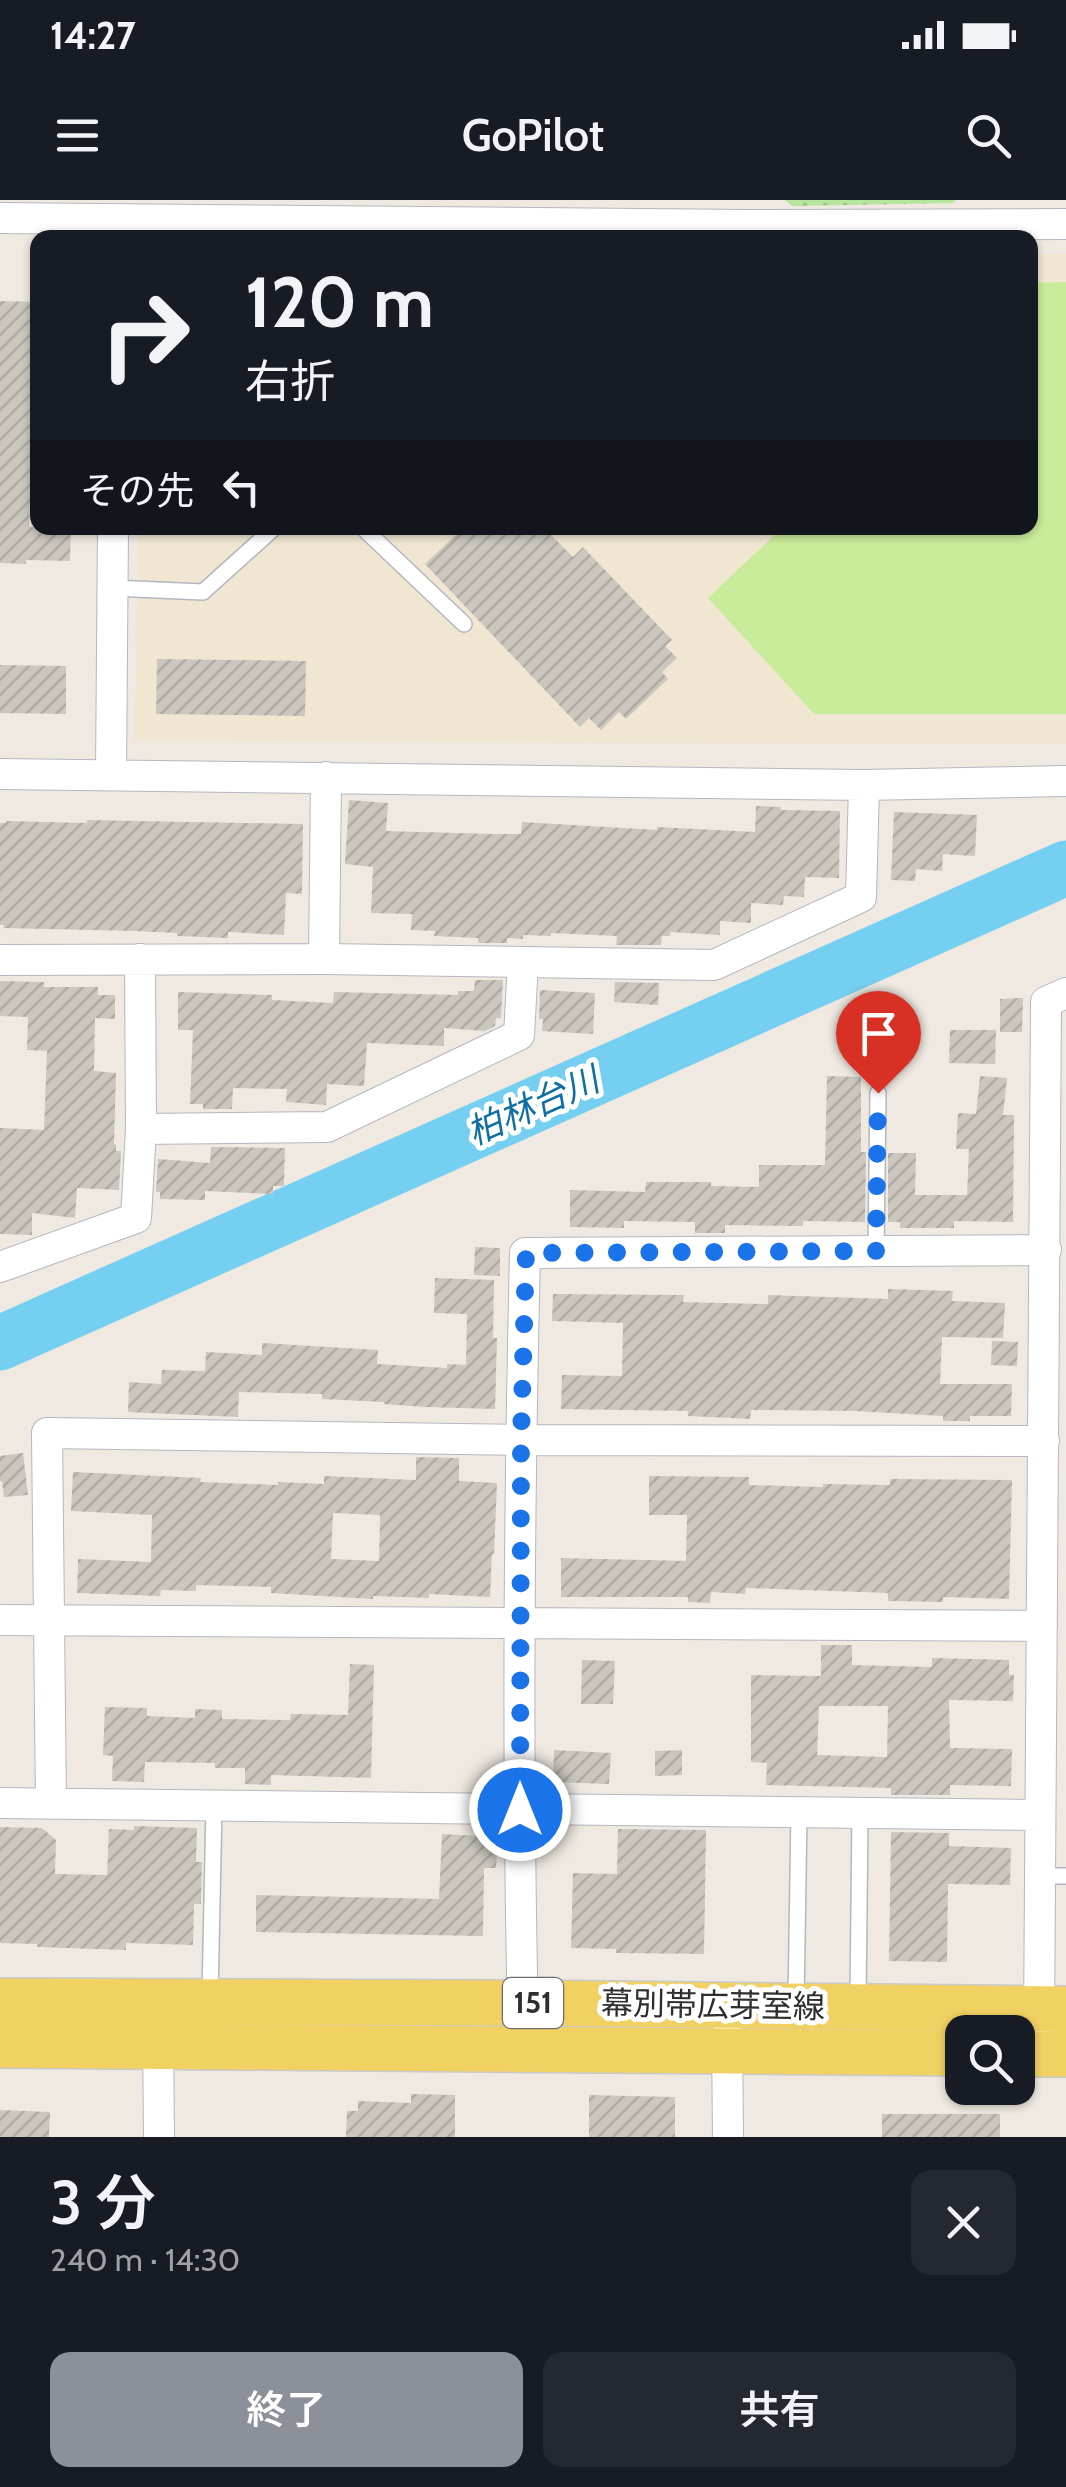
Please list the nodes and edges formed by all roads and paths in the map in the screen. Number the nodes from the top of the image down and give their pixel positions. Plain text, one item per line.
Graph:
1 (992, 212) edge
2 (747, 213) edge
3 (0, 218) edge
4 (115, 219) edge
5 (1066, 224) edge
6 (112, 535) edge
7 (266, 535) edge
8 (369, 535) edge
9 (112, 588) junction
10 (464, 624) dead end
11 (0, 774) edge
12 (111, 774) junction
13 (326, 776) junction
14 (1066, 781) edge
15 (864, 785) junction
16 (140, 959) junction
17 (324, 959) junction
18 (0, 960) edge
19 (523, 963) junction
20 (1066, 993) edge
21 (878, 1093) dead end
22 (141, 1129) junction
23 (1046, 1250) junction
24 (876, 1251) junction
25 (0, 1267) edge
26 (521, 1440) junction
27 (1044, 1441) junction
28 (1054, 1539) edge
29 (0, 1620) edge
30 (50, 1620) junction
31 (520, 1623) junction
32 (1042, 1626) junction
33 (0, 1803) edge
34 (51, 1804) junction
35 (214, 1806) junction
36 (520, 1810) junction
37 (798, 1813) junction
38 (860, 1813) junction
39 (1040, 1815) junction
40 (1053, 1876) edge
41 (0, 2001) edge
42 (158, 2002) junction
43 (210, 2002) junction
44 (523, 2003) junction
45 (727, 2006) junction
46 (796, 2006) junction
47 (858, 2007) junction
48 (1052, 2009) edge
49 (0, 2046) edge
50 (158, 2048) junction
51 (524, 2049) junction
52 (727, 2051) junction
53 (945, 2053) edge
54 (1041, 2054) edge
55 (159, 2137) edge
56 (728, 2137) edge

1 - 2 street
1 - 5 street
2 - 4 street
3 - 4 street
6 - 9 street
7 - 9 lane
8 - 10 lane
9 - 12 street
11 - 12 street
12 - 13 street
13 - 15 street
13 - 17 street
14 - 15 street
15 - 19 street
16 - 17 street
16 - 18 street
16 - 22 street
17 - 19 street
19 - 22 street
20 - 23 street
21 - 24 lane
22 - 25 street
23 - 24 street
23 - 27 street
24 - 26 street
26 - 27 street
26 - 30 street
26 - 31 street
27 - 28 street
28 - 32 street
29 - 30 street
30 - 31 street
30 - 34 street
31 - 32 street
31 - 36 street
32 - 39 street
33 - 34 street
34 - 35 street
35 - 36 street
35 - 43 lane
36 - 37 street
36 - 44 street
37 - 38 street
37 - 46 lane
38 - 39 street
38 - 47 lane
39 - 40 street
40 - 48 street
41 - 42 main road, 幕別帯広芽室線 / 151
42 - 43 main road, 幕別帯広芽室線 / 151
42 - 50 street
43 - 44 main road, 幕別帯広芽室線 / 151
44 - 45 main road, 幕別帯広芽室線 / 151
44 - 51 street
45 - 46 main road, 幕別帯広芽室線 / 151
45 - 52 street
46 - 47 main road, 幕別帯広芽室線 / 151
47 - 48 main road, 幕別帯広芽室線 / 151
48 - 54 street
49 - 50 main road, 幕別帯広芽室線 / 151
50 - 51 main road, 幕別帯広芽室線 / 151
50 - 55 street
51 - 52 main road, 幕別帯広芽室線 / 151
52 - 53 main road, 幕別帯広芽室線 / 151
52 - 56 street

